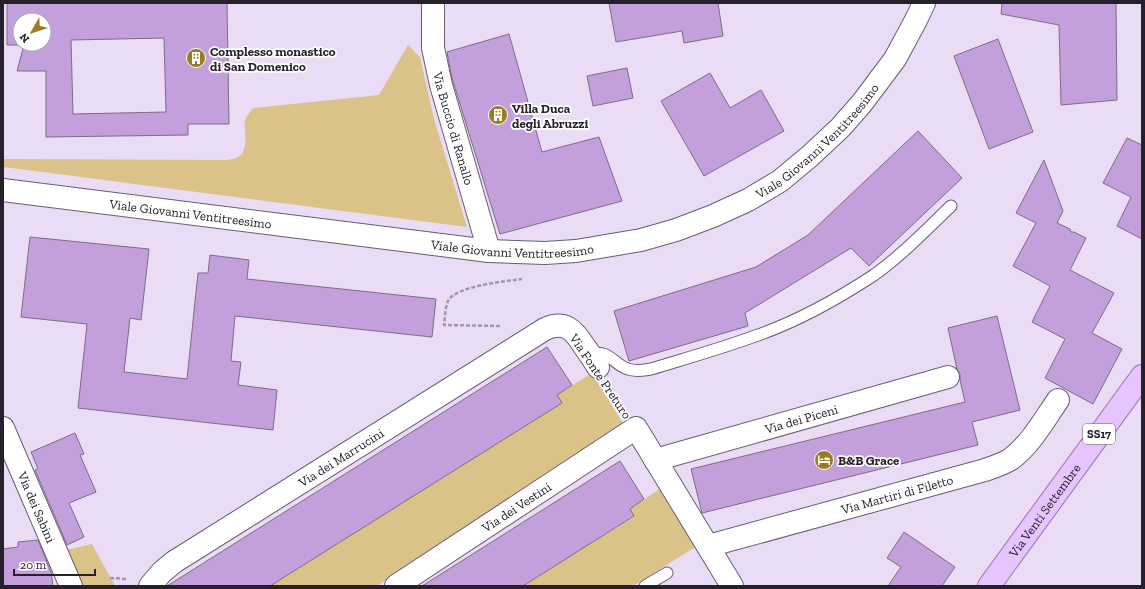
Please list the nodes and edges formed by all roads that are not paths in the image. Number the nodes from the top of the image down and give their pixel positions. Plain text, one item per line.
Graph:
1 (433, 3) edge
2 (924, 3) edge
3 (3, 190) edge
4 (951, 206) dead end
5 (489, 251) junction
6 (536, 334) joint
7 (595, 362) joint
8 (1142, 376) edge
9 (948, 377) dead end
10 (1058, 400) dead end
11 (3, 428) edge
12 (636, 428) joint
13 (656, 460) junction
14 (708, 546) junction
15 (666, 573) dead end
16 (71, 586) edge
17 (150, 586) edge
18 (396, 586) edge
19 (645, 586) edge
20 (732, 586) edge
21 (989, 586) edge

1 - 5 street, Via Buccio di Ranallo
2 - 5 street, Viale Giovanni Ventitreesimo
3 - 5 street, Viale Giovanni Ventitreesimo
4 - 7 lane
6 - 7 street, Via Fonte Preturo
6 - 17 street, Via dei Marrucini
8 - 21 main road, Via Venti Settembre / SS17
9 - 13 street, Via dei Piceni
10 - 14 street, Via Martiri di Filetto
11 - 16 street, Via dei Sabini
12 - 13 street, Via Fonte Preturo
12 - 18 street, Via dei Vestini
13 - 14 street, Via Fonte Preturo
14 - 20 street, Via Fonte Preturo
15 - 19 lane

